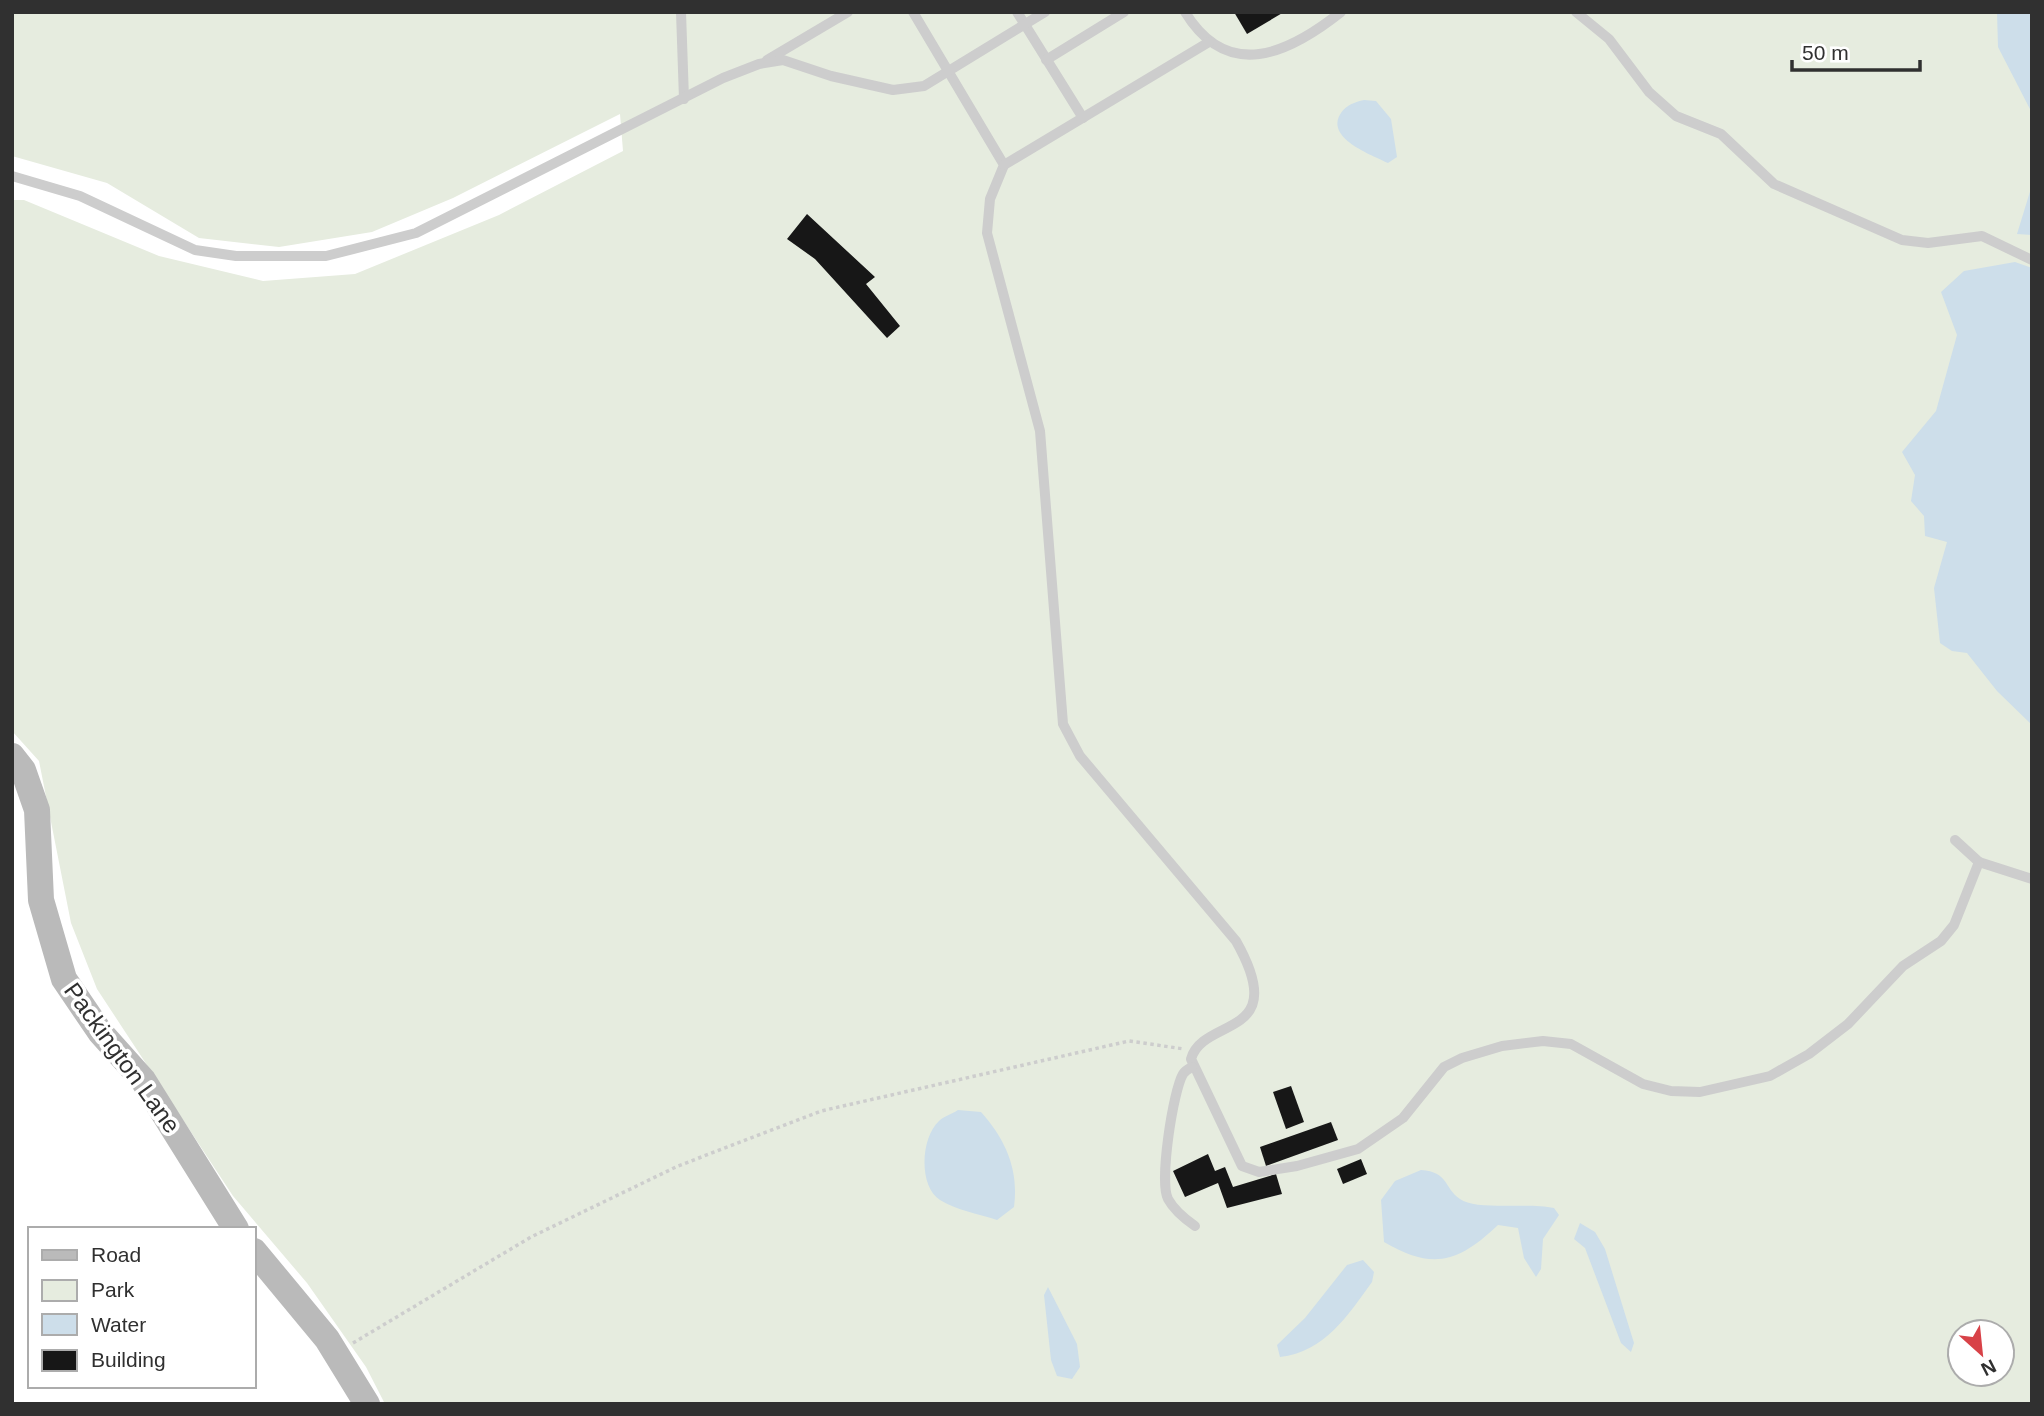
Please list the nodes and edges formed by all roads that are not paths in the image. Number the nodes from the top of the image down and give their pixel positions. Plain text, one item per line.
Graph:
1 (681, 12) edge
2 (848, 12) edge
3 (913, 12) edge
4 (1017, 12) edge
5 (1045, 12) edge
6 (1124, 12) edge
7 (1185, 12) edge
8 (1341, 12) edge
9 (1576, 12) edge
10 (1024, 25) junction
11 (1209, 42) junction
12 (1046, 60) junction
13 (760, 64) junction
14 (948, 71) junction
15 (684, 99) junction
16 (1083, 118) junction
17 (1004, 165) junction
18 (12, 177) edge
19 (2032, 260) edge
20 (12, 756) edge
21 (1955, 840) dead end
22 (1979, 862) junction
23 (2032, 879) edge
24 (1192, 1067) junction
25 (1195, 1226) dead end
26 (235, 1227) edge
27 (256, 1253) edge
28 (367, 1404) edge

1 - 15 lane
2 - 13 lane
3 - 14 lane
4 - 10 lane
5 - 10 lane
6 - 12 lane
7 - 11 lane
8 - 11 lane
9 - 19 lane
10 - 12 lane
10 - 14 lane
11 - 16 lane
12 - 16 lane
13 - 14 lane
13 - 15 lane
14 - 17 lane
15 - 18 lane
16 - 17 lane
17 - 24 lane
20 - 26 street, Packington Lane
21 - 22 lane
22 - 23 lane
22 - 24 lane
24 - 25 lane
27 - 28 street

